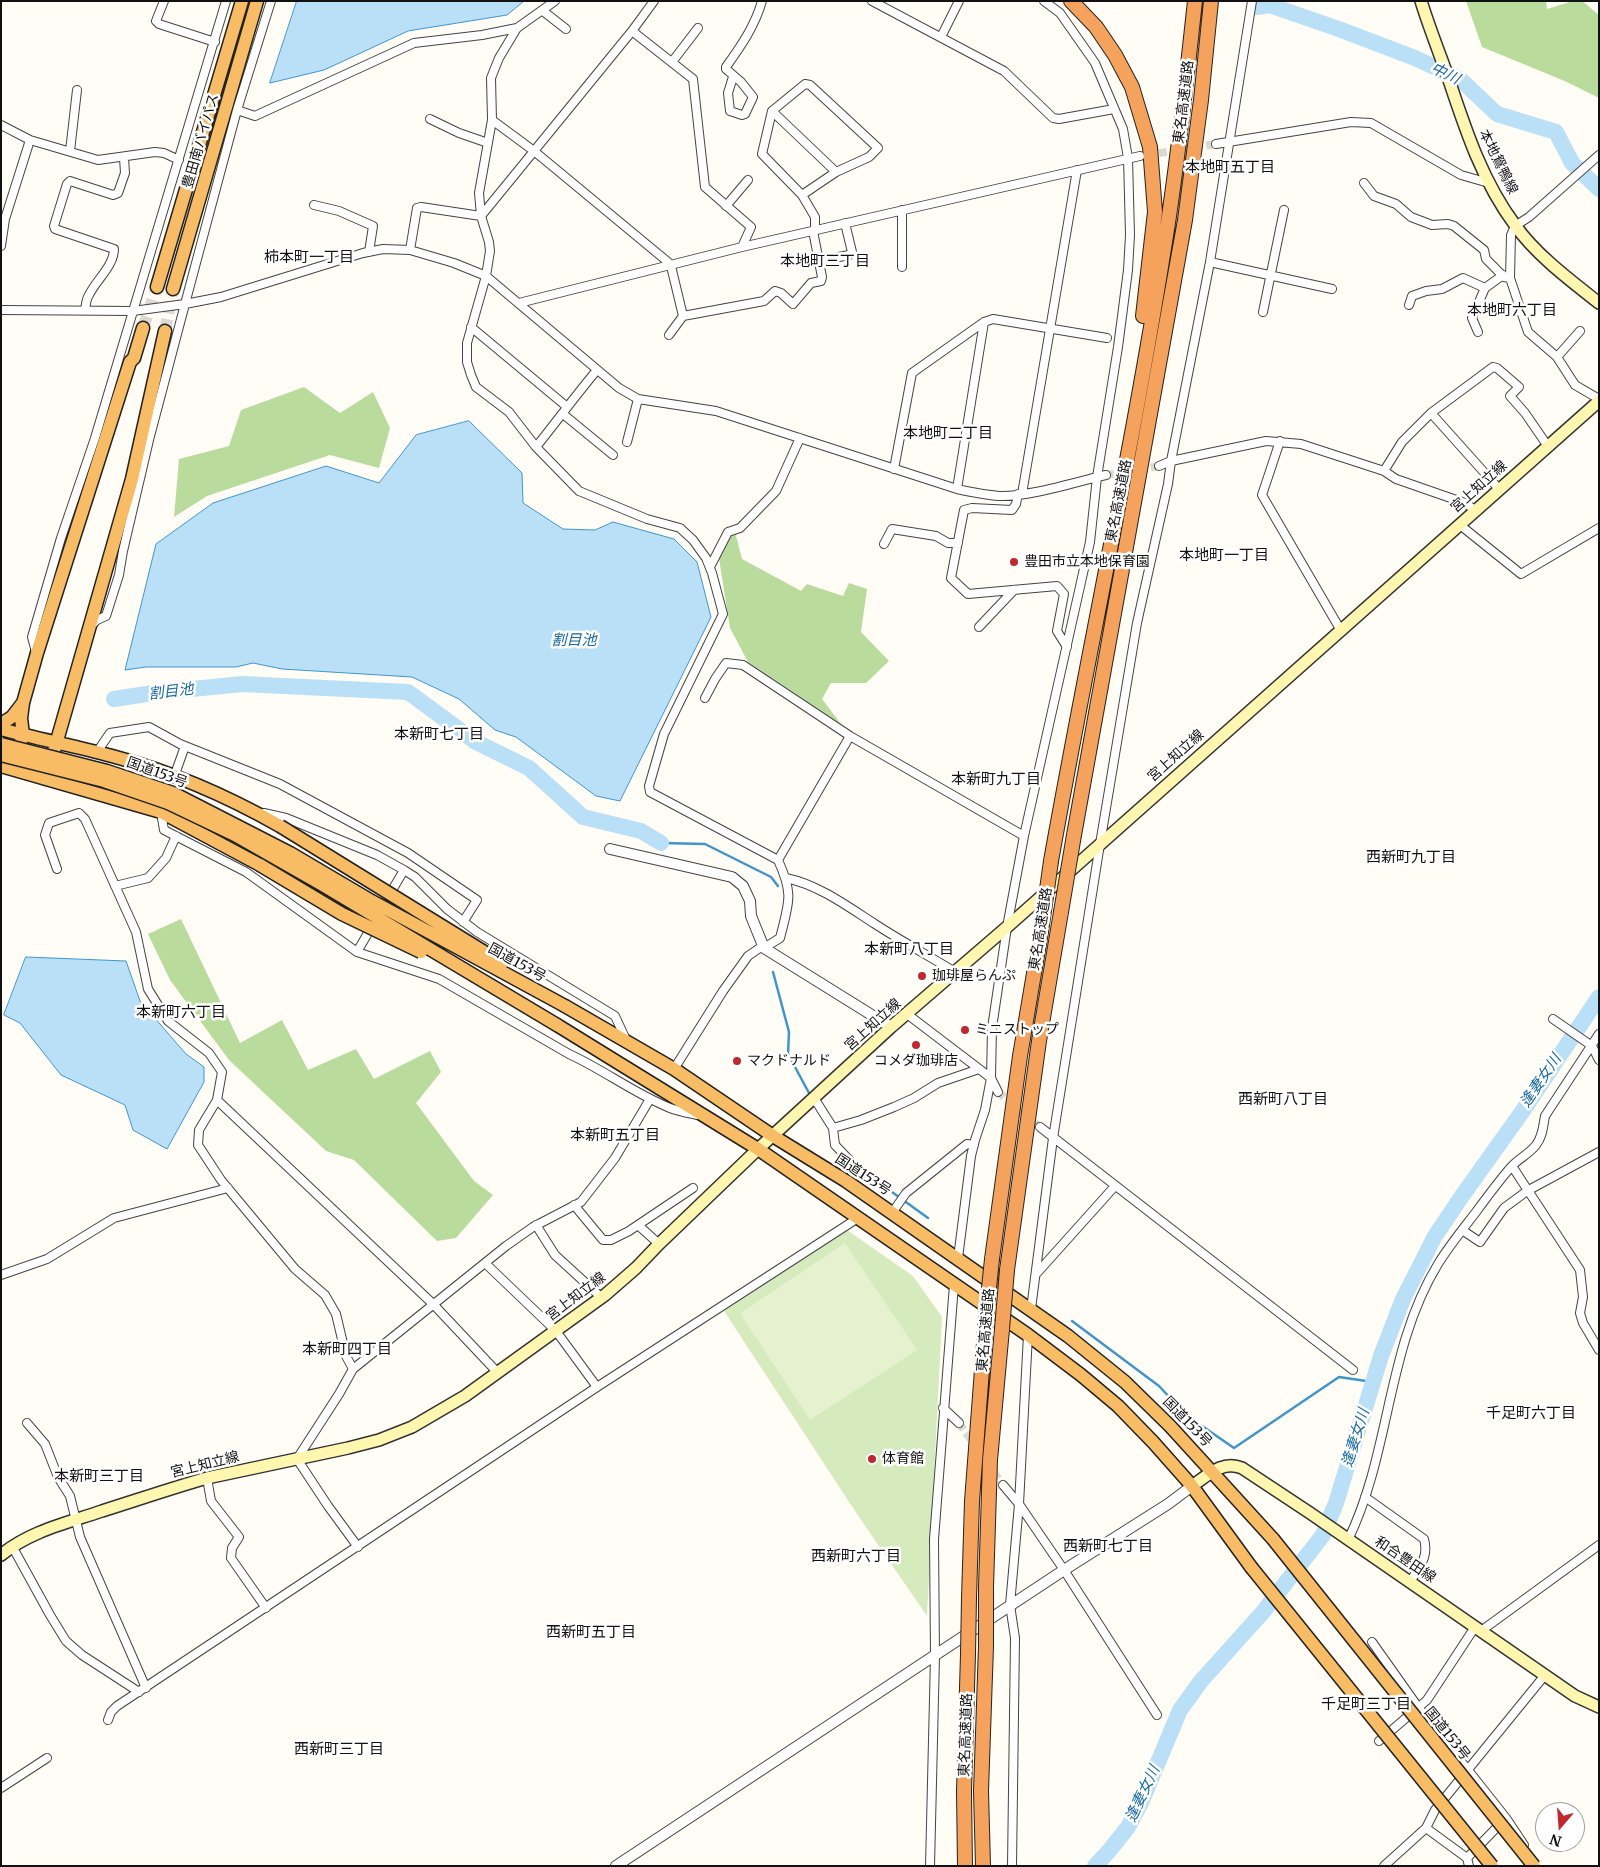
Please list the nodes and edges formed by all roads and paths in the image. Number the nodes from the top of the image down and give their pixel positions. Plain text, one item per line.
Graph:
1 (164, 1) edge
2 (226, 1) edge
3 (242, 1) edge
4 (257, 1) edge
5 (271, 1) edge
6 (654, 1) edge
7 (762, 1) edge
8 (872, 1) edge
9 (959, 1) edge
10 (1044, 1) edge
11 (1072, 1) edge
12 (1195, 1) edge
13 (1212, 1) edge
14 (1221, 1) edge
15 (1252, 1) edge
16 (1421, 1) edge
17 (548, 5) edge
18 (517, 28) junction
19 (698, 28) dead end
20 (566, 29) dead end
21 (632, 31) junction
22 (941, 37) junction
23 (215, 42) junction
24 (672, 62) junction
25 (733, 77) junction
26 (77, 90) dead end
27 (1201, 100) junction
28 (1114, 109) junction
29 (237, 110) junction
30 (772, 111) junction
31 (430, 119) dead end
32 (492, 120) junction
33 (1, 125) edge
34 (30, 140) junction
35 (488, 142) junction
36 (1228, 142) junction
37 (1216, 144) tunnel mouth
38 (70, 151) junction
39 (534, 151) junction
40 (1599, 154) edge
41 (1140, 156) tunnel mouth
42 (124, 158) junction
43 (1128, 158) junction
44 (179, 160) junction
45 (1077, 170) junction
46 (836, 172) junction
47 (748, 180) dead end
48 (1364, 183) dead end
49 (1489, 183) junction
50 (802, 194) junction
51 (314, 205) dead end
52 (726, 206) junction
53 (902, 210) junction
54 (1284, 210) dead end
55 (481, 216) junction
56 (845, 223) junction
57 (1515, 226) junction
58 (814, 231) junction
59 (1, 246) edge
60 (742, 247) junction
61 (410, 250) junction
62 (370, 252) junction
63 (819, 261) junction
64 (1210, 262) junction
65 (671, 266) junction
66 (902, 267) dead end
67 (486, 276) junction
68 (1271, 276) junction
69 (1507, 277) junction
70 (157, 287) tunnel mouth
71 (1485, 288) junction
72 (1332, 289) dead end
73 (174, 290) tunnel mouth
74 (519, 303) junction
75 (1599, 303) edge
76 (185, 304) junction
77 (1408, 306) dead end
78 (1, 310) edge
79 (85, 310) junction
80 (133, 311) junction
81 (1262, 312) dead end
82 (683, 316) junction
83 (984, 322) junction
84 (472, 327) junction
85 (143, 328) tunnel mouth
86 (1050, 328) junction
87 (1580, 331) dead end
88 (1478, 332) dead end
89 (669, 335) dead end
90 (163, 336) tunnel mouth
91 (1107, 338) dead end
92 (1557, 357) junction
93 (597, 370) junction
94 (638, 399) junction
95 (1599, 400) edge
96 (565, 410) junction
97 (1431, 412) junction
98 (800, 438) junction
99 (1280, 441) junction
100 (627, 442) dead end
101 (1547, 445) junction
102 (536, 446) junction
103 (612, 456) dead end
104 (1171, 460) junction
105 (1159, 466) tunnel mouth
106 (894, 469) junction
107 (1384, 471) junction
108 (1106, 475) tunnel mouth
109 (1097, 477) junction
110 (957, 489) junction
111 (1499, 489) junction
112 (1020, 494) junction
113 (1475, 510) junction
114 (1460, 525) junction
115 (1599, 528) edge
116 (958, 543) junction
117 (884, 544) dead end
118 (1109, 552) junction
119 (710, 567) junction
120 (1014, 590) junction
121 (90, 627) junction
122 (979, 627) dead end
123 (1340, 629) junction
124 (1067, 646) junction
125 (37, 653) junction
126 (705, 698) dead end
127 (23, 703) junction
128 (1, 724) edge
129 (1, 729) edge
130 (23, 735) junction
131 (850, 736) junction
132 (56, 743) junction
133 (1, 744) edge
134 (185, 746) junction
135 (97, 752) junction
136 (1, 755) edge
137 (7, 768) edge
138 (174, 777) junction
139 (46, 779) junction
140 (253, 810) junction
141 (161, 812) junction
142 (176, 836) junction
143 (1024, 836) junction
144 (1100, 844) junction
145 (610, 849) dead end
146 (778, 860) junction
147 (57, 869) dead end
148 (404, 870) junction
149 (786, 878) junction
150 (115, 886) junction
151 (463, 922) junction
152 (1007, 927) junction
153 (764, 946) junction
154 (357, 952) junction
155 (955, 972) junction
156 (565, 1006) junction
157 (907, 1014) junction
158 (1553, 1019) dead end
159 (557, 1025) junction
160 (891, 1027) junction
161 (1599, 1034) edge
162 (628, 1042) junction
163 (1590, 1045) junction
164 (1599, 1060) edge
165 (674, 1069) junction
166 (978, 1069) junction
167 (991, 1078) junction
168 (998, 1092) tunnel mouth
169 (814, 1098) junction
170 (650, 1099) junction
171 (217, 1100) junction
172 (706, 1118) junction
173 (1040, 1127) tunnel mouth
174 (833, 1128) junction
175 (773, 1136) junction
176 (1054, 1138) junction
177 (974, 1145) junction
178 (758, 1149) junction
179 (1599, 1152) edge
180 (856, 1166) dead end
181 (1512, 1166) junction
182 (1115, 1186) junction
183 (228, 1188) junction
184 (693, 1188) dead end
185 (1527, 1190) junction
186 (574, 1205) junction
187 (892, 1213) junction
188 (858, 1218) junction
189 (536, 1225) junction
190 (638, 1225) junction
191 (1462, 1230) junction
192 (659, 1244) junction
193 (958, 1258) junction
194 (485, 1262) junction
195 (1037, 1273) junction
196 (1, 1275) edge
197 (954, 1285) junction
198 (602, 1298) junction
199 (433, 1304) junction
200 (1031, 1309) junction
201 (556, 1331) junction
202 (1028, 1336) junction
203 (1599, 1350) edge
204 (353, 1369) junction
205 (1353, 1370) dead end
206 (498, 1373) junction
207 (597, 1387) junction
208 (943, 1408) junction
209 (959, 1423) tunnel mouth
210 (27, 1424) dead end
211 (296, 1459) junction
212 (1213, 1472) junction
213 (207, 1478) junction
214 (1004, 1485) tunnel mouth
215 (1192, 1486) junction
216 (1365, 1497) junction
217 (1019, 1504) junction
218 (75, 1520) junction
219 (1346, 1538) junction
220 (1599, 1544) edge
221 (12, 1546) junction
222 (358, 1547) junction
223 (1, 1555) edge
224 (1064, 1570) junction
225 (1410, 1582) junction
226 (1010, 1606) junction
227 (266, 1608) junction
228 (1478, 1629) junction
229 (1372, 1642) dead end
230 (935, 1656) junction
231 (1545, 1675) junction
232 (142, 1690) junction
233 (1418, 1707) junction
234 (1599, 1707) edge
235 (1157, 1715) dead end
236 (108, 1720) dead end
237 (1378, 1741) dead end
238 (48, 1758) dead end
239 (1469, 1769) junction
240 (1, 1788) edge
241 (1506, 1818) junction
242 (1426, 1828) junction
243 (1468, 1862) edge
244 (616, 1866) edge
245 (930, 1866) edge
246 (965, 1866) edge
247 (983, 1866) edge
248 (1012, 1866) edge
249 (1384, 1866) edge
250 (1492, 1866) edge
251 (1534, 1866) edge
252 (1541, 1866) edge

1 - 23 street
2 - 23 street
3 - 70 highway, 豊田南バイパス
4 - 73 highway, 豊田南バイパス
5 - 29 street
6 - 21 street
7 - 25 street
8 - 22 street
9 - 22 street
10 - 28 street
11 - 118 highway
12 - 118 highway, 東名高速道路
13 - 27 highway, 東名高速道路
14 - 27 highway
15 - 36 street
16 - 49 main road, 本地鴛鴨線
17 - 18 street
17 - 20 street
18 - 29 street
18 - 32 street
19 - 24 street
21 - 24 street
21 - 39 street
22 - 28 street
23 - 44 street
24 - 52 street
25 - 25 street
26 - 38 street
27 - 247 highway, 東名高速道路, bridge
28 - 43 street
29 - 76 street
30 - 46 street
30 - 46 street
30 - 50 street
31 - 35 street
32 - 35 street
32 - 39 street
33 - 34 street
34 - 38 street
34 - 59 street
35 - 55 street
36 - 37 street
36 - 49 street
36 - 64 street
38 - 42 street
39 - 55 street
39 - 65 street
40 - 57 street
41 - 43 street
42 - 44 street
42 - 79 street
43 - 45 street
43 - 109 street
44 - 80 street
45 - 53 street
45 - 86 street
46 - 50 street
47 - 52 street
48 - 69 street
49 - 57 main road, 本地鴛鴨線
50 - 58 street
51 - 62 street
52 - 60 street
53 - 56 street
53 - 66 street
54 - 68 street
55 - 61 street
55 - 67 street
56 - 58 street
56 - 63 street
57 - 69 street
57 - 75 main road, 本地鴛鴨線
58 - 60 street
58 - 63 street
60 - 65 street
61 - 62 street
61 - 67 street
62 - 76 street
63 - 82 street
64 - 68 street
64 - 104 street
65 - 74 street
65 - 82 street
67 - 74 street
67 - 84 street
68 - 72 street
68 - 81 street
69 - 71 street
69 - 92 street
71 - 77 street
71 - 88 street
74 - 93 street
76 - 80 street
76 - 121 street
78 - 79 street
79 - 80 street
80 - 125 street
82 - 89 street
83 - 86 street
83 - 106 street
83 - 110 street
84 - 96 street
84 - 102 street
85 - 125 highway
86 - 91 street
86 - 112 street
87 - 92 street
90 - 121 highway
92 - 95 street
93 - 94 street
93 - 96 street
94 - 98 street
94 - 100 street
95 - 101 main road, 宮上知立線
96 - 102 street
96 - 103 street
97 - 101 street
97 - 107 street
97 - 111 street
98 - 106 street
98 - 119 street
99 - 104 street
99 - 107 street
99 - 123 street
101 - 111 main road, 宮上知立線
102 - 119 street
104 - 105 street
104 - 144 street
106 - 110 street
107 - 113 street
108 - 109 street
109 - 112 street
109 - 124 street
110 - 112 street
111 - 113 main road, 宮上知立線
112 - 116 street
113 - 114 main road, 宮上知立線
114 - 115 street
114 - 123 main road, 宮上知立線
116 - 117 street
116 - 120 street
118 - 246 highway, 東名高速道路, bridge
119 - 146 street
120 - 122 street
120 - 124 street
121 - 132 highway
123 - 144 main road, 宮上知立線
124 - 143 street
125 - 127 highway
126 - 131 street
127 - 128 highway
127 - 130 highway
129 - 130 highway
130 - 132 highway
130 - 137 highway
131 - 143 street
131 - 146 street
132 - 135 highway
132 - 139 highway
133 - 156 highway, 国道153号, bridge
134 - 135 street
134 - 138 street
134 - 151 street
135 - 138 highway
136 - 159 highway, 国道153号, bridge
137 - 139 highway
138 - 140 highway
139 - 141 highway
140 - 148 street
140 - 156 highway, bridge
141 - 142 street
141 - 159 highway, bridge
142 - 150 street
142 - 154 street
143 - 152 street
144 - 152 main road, 宮上知立線
144 - 176 street
145 - 153 street
146 - 149 street
147 - 150 street
148 - 151 street
148 - 154 street
149 - 153 street
149 - 155 street
150 - 171 street
151 - 162 street
152 - 155 main road, 宮上知立線
152 - 167 street
153 - 160 street
153 - 165 street
154 - 170 street
155 - 157 main road, 宮上知立線
156 - 162 highway, 国道153号
157 - 160 main road, 宮上知立線
157 - 166 street
158 - 163 street
159 - 172 highway, 国道153号
160 - 169 main road, 宮上知立線
161 - 163 street
162 - 165 highway, 国道153号
163 - 164 street
163 - 181 street
165 - 175 highway, 国道153号
166 - 167 street
166 - 174 street
167 - 168 street
167 - 177 street
169 - 174 street
169 - 175 main road, 宮上知立線
170 - 172 street
170 - 186 street
171 - 183 street
171 - 199 street
172 - 178 highway, 国道153号
173 - 176 street
174 - 180 street
175 - 178 main road, 宮上知立線
175 - 187 highway, 国道153号
176 - 182 street
176 - 195 street
177 - 187 street
177 - 193 street
178 - 188 highway, 国道153号
178 - 192 main road, 宮上知立線
179 - 185 street
181 - 185 street
181 - 191 street
182 - 195 street
182 - 205 street
183 - 196 street
183 - 204 street
184 - 190 street
185 - 191 street
185 - 203 street
186 - 189 street
186 - 190 street
187 - 193 highway, 国道153号
188 - 197 highway, 国道153号
188 - 207 street
189 - 194 street
189 - 198 street
190 - 192 street
191 - 216 street
192 - 198 main road, 宮上知立線
193 - 200 highway, 国道153号
194 - 199 street
194 - 201 street
195 - 200 street
197 - 202 highway, 国道153号
197 - 208 street
198 - 201 main road, 宮上知立線
199 - 204 street
199 - 206 street
200 - 212 highway, 国道153号
201 - 206 main road, 宮上知立線
201 - 207 street
202 - 215 highway, 国道153号
202 - 217 street
204 - 211 street
206 - 211 main road, 宮上知立線
207 - 222 street
208 - 209 street
208 - 230 street
210 - 218 street
211 - 213 main road, 宮上知立線
211 - 222 street
212 - 215 main road, 和合豊田線
212 - 219 main road, 和合豊田線
212 - 251 highway, 国道153号, bridge
213 - 218 main road, 宮上知立線
213 - 227 street
214 - 217 street
215 - 224 street
215 - 250 highway, 国道153号, bridge
216 - 219 street
216 - 225 street
217 - 224 street
217 - 226 street
218 - 221 main road, 宮上知立線
218 - 232 street
219 - 225 main road, 和合豊田線
220 - 228 street
221 - 223 main road, 宮上知立線
221 - 232 street
222 - 227 street
224 - 226 street
224 - 235 street
225 - 228 main road, 和合豊田線
226 - 230 street
226 - 248 street
227 - 232 street
228 - 231 main road, 和合豊田線
228 - 233 street
229 - 233 street
230 - 244 street
230 - 245 street
231 - 234 main road, 和合豊田線
231 - 239 street
232 - 236 street
233 - 237 street
233 - 239 street
238 - 240 street
239 - 241 street
239 - 242 street
241 - 243 street
241 - 252 street
242 - 243 street
242 - 249 street

